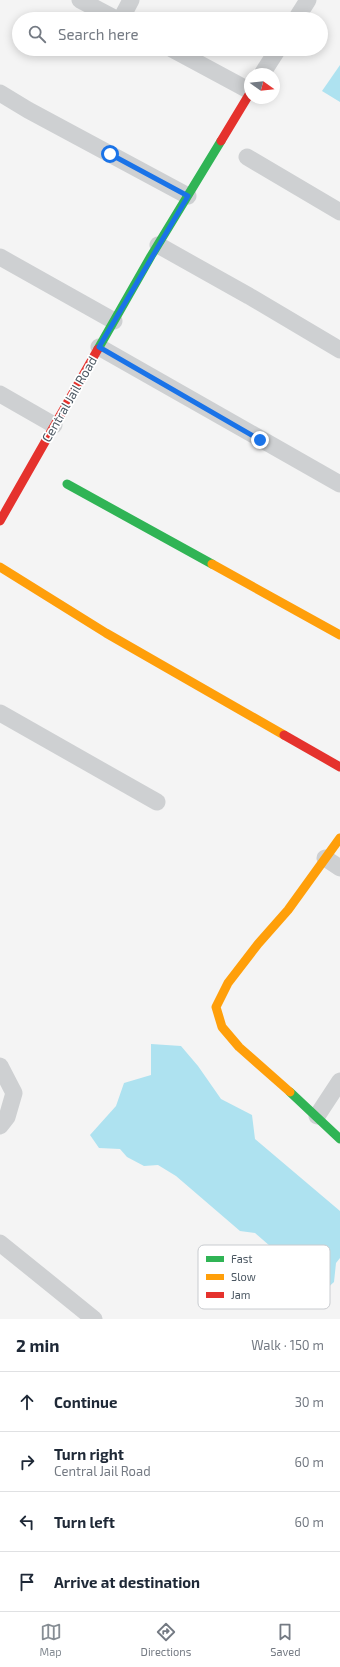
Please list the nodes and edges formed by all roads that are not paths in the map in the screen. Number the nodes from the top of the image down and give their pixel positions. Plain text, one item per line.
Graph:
1 (80, 0) edge
2 (131, 0) edge
3 (308, 0) edge
4 (103, 12) edge
5 (125, 12) edge
6 (300, 12) edge
7 (185, 56) edge
8 (274, 56) edge
9 (266, 68) edge
10 (244, 89) edge
11 (0, 93) edge
12 (244, 102) edge
13 (247, 157) dead end
14 (188, 196) junction
15 (340, 212) edge
16 (158, 245) junction
17 (0, 257) edge
18 (114, 320) junction
19 (99, 347) junction
20 (340, 350) edge
21 (0, 394) edge
22 (54, 425) junction
23 (67, 484) dead end
24 (340, 484) edge
25 (0, 521) edge
26 (0, 567) edge
27 (340, 635) edge
28 (0, 713) edge
29 (340, 766) edge
30 (157, 802) dead end
31 (340, 838) edge
32 (325, 858) junction
33 (340, 868) edge
34 (0, 1066) edge
35 (340, 1081) edge
36 (317, 1116) junction
37 (0, 1126) edge
38 (340, 1138) edge
39 (0, 1243) edge
40 (94, 1319) edge

1 - 4 street
2 - 5 street
3 - 6 street
7 - 10 street
8 - 9 street
11 - 14 street
12 - 14 street, Central Jail Road
13 - 15 street
14 - 16 street, Central Jail Road
16 - 18 street, Central Jail Road
16 - 20 street
17 - 18 street
18 - 19 street, Central Jail Road
19 - 22 street, Central Jail Road
19 - 24 street
21 - 22 street
22 - 25 street, Central Jail Road
23 - 27 street
26 - 29 street
28 - 30 street
31 - 32 street
32 - 33 street
32 - 36 street
34 - 37 street
35 - 36 street
36 - 38 street
39 - 40 street

